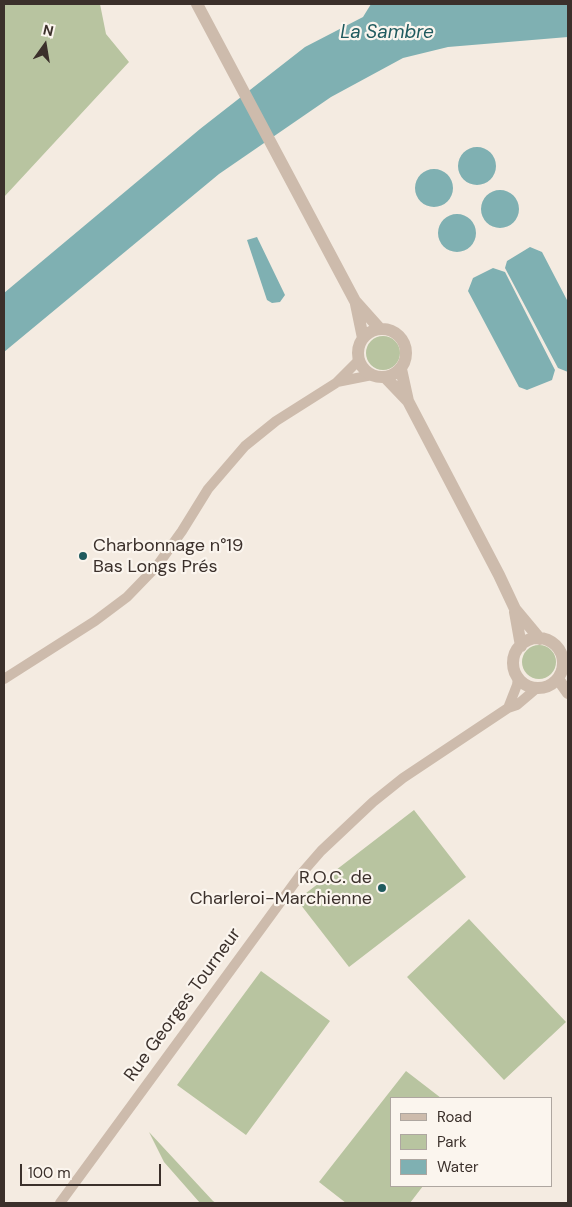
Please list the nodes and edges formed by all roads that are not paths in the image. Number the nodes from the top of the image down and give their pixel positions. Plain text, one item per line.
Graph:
1 (197, 4) edge
2 (355, 301) junction
3 (380, 329) junction
4 (363, 338) junction
5 (359, 360) junction
6 (401, 369) junction
7 (372, 375) junction
8 (386, 378) junction
9 (336, 383) junction
10 (408, 401) junction
11 (514, 609) junction
12 (540, 639) junction
13 (521, 646) junction
14 (564, 652) edge
15 (563, 672) edge
16 (6, 674) edge
17 (518, 677) junction
18 (537, 688) junction
19 (568, 693) edge
20 (508, 708) junction
21 (60, 1203) edge

1 - 2 street
2 - 3 street
2 - 4 street
3 - 4 street
3 - 6 street
4 - 5 street
5 - 7 street
5 - 9 street
6 - 8 street
6 - 10 street
7 - 8 street
7 - 9 street
8 - 10 street
9 - 16 street
10 - 11 street
11 - 12 street
11 - 13 street
12 - 13 street
12 - 14 street
13 - 17 street
14 - 15 street
15 - 18 street
15 - 19 street
17 - 18 street
17 - 20 street
18 - 20 street, Rue Georges Tourneur
20 - 21 street, Rue Georges Tourneur

